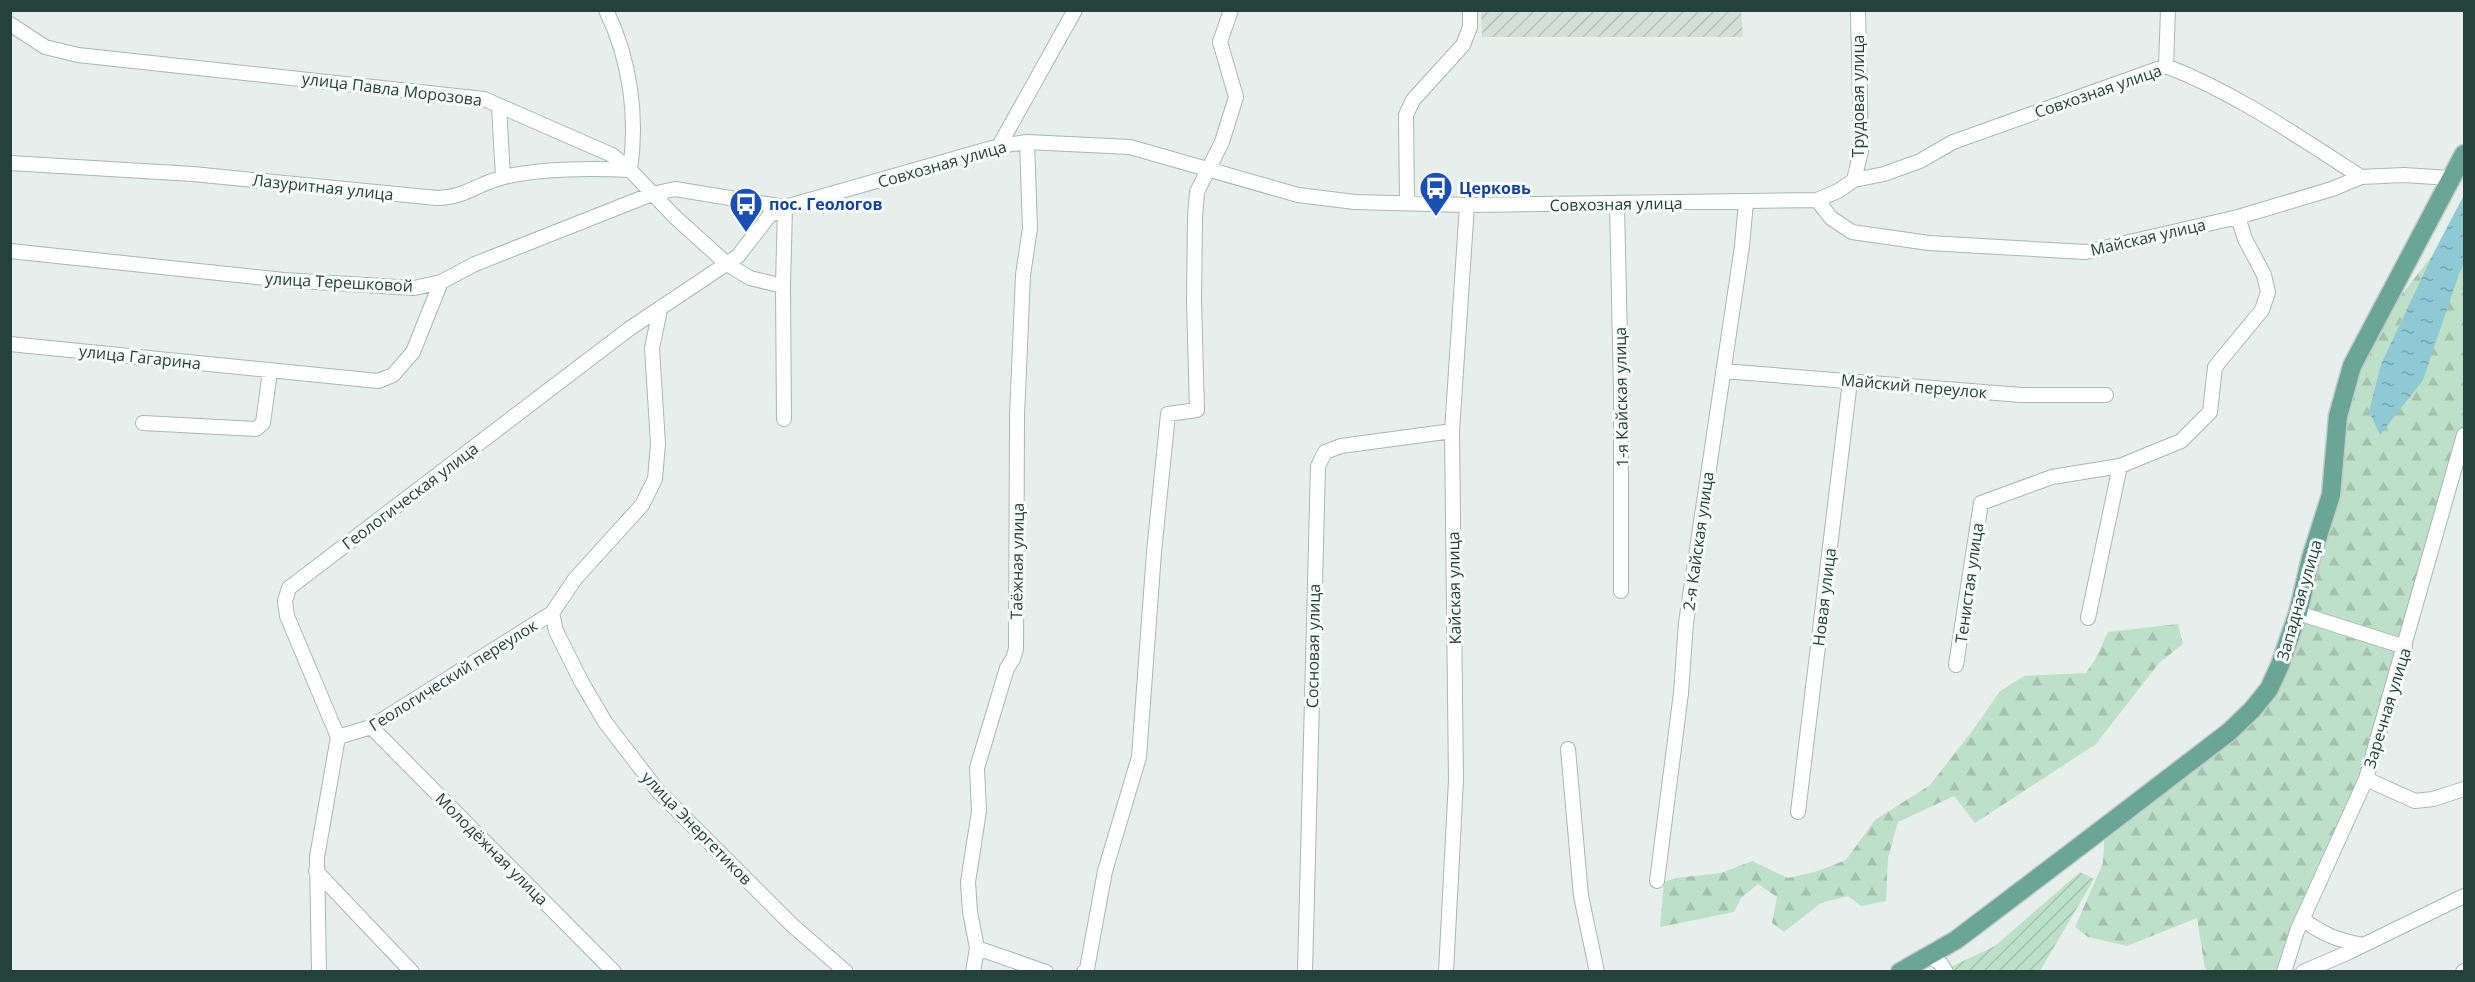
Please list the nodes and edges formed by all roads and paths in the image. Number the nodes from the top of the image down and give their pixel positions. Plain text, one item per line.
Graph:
1 (606, 10) edge
2 (1075, 10) edge
3 (1231, 10) edge
4 (1470, 10) edge
5 (1857, 10) edge
6 (2168, 10) edge
7 (10, 24) edge
8 (2166, 66) junction
9 (499, 106) junction
10 (1027, 142) junction
11 (999, 146) junction
12 (2464, 154) edge
13 (10, 163) edge
14 (630, 170) junction
15 (1207, 171) junction
16 (503, 177) junction
17 (2361, 177) junction
18 (2450, 178) junction
19 (1854, 180) junction
20 (652, 194) junction
21 (1817, 200) junction
22 (1746, 202) junction
23 (1407, 203) junction
24 (1617, 204) junction
25 (1467, 205) junction
26 (785, 207) junction
27 (2238, 217) junction
28 (10, 251) edge
29 (727, 264) junction
30 (441, 282) junction
31 (783, 286) junction
32 (660, 310) junction
33 (10, 344) edge
34 (270, 371) junction
35 (1723, 371) junction
36 (1850, 381) junction
37 (2106, 395) dead end
38 (784, 419) dead end
39 (142, 423) dead end
40 (1452, 431) junction
41 (2464, 435) edge
42 (2120, 466) junction
43 (1622, 591) dead end
44 (552, 613) junction
45 (2298, 613) junction
46 (2088, 618) dead end
47 (2405, 647) junction
48 (1956, 665) dead end
49 (371, 727) junction
50 (338, 737) junction
51 (1568, 749) dead end
52 (2366, 778) junction
53 (2464, 789) edge
54 (1798, 812) dead end
55 (316, 871) junction
56 (1657, 880) dead end
57 (2464, 896) edge
58 (2302, 919) junction
59 (2363, 945) junction
60 (977, 948) junction
61 (1930, 956) junction
62 (319, 972) edge
63 (412, 972) edge
64 (614, 972) edge
65 (846, 972) edge
66 (973, 972) edge
67 (1046, 972) edge
68 (1084, 972) edge
69 (1305, 972) edge
70 (1446, 972) edge
71 (1597, 972) edge
72 (1900, 972) edge
73 (1946, 972) edge
74 (2284, 972) edge
75 (2303, 972) edge

1 - 14 street
2 - 11 street
3 - 15 street
4 - 23 street
5 - 19 street, Трудовая улица
6 - 8 street
7 - 9 street, улица Павла Морозова
8 - 17 street, Совхозная улица
8 - 19 street, Совхозная улица
9 - 14 street, улица Павла Морозова
9 - 16 street
10 - 11 street, Совхозная улица
10 - 15 street, Совхозная улица
10 - 60 street, Таёжная улица
11 - 26 street, Совхозная улица
12 - 18 main road, Западная улица
13 - 16 street, Лазуритная улица
14 - 16 street, Лазуритная улица
14 - 20 street, улица Павла Морозова
15 - 23 street, Совхозная улица
15 - 68 street
17 - 18 street, Майская улица
17 - 27 street, Майская улица
18 - 45 main road, Западная улица
19 - 21 street, Совхозная улица
20 - 26 street, Совхозная улица
20 - 29 street, улица Павла Морозова
20 - 30 street, улица Терешковой
21 - 22 street, Совхозная улица
21 - 27 street, Майская улица
22 - 24 street, Совхозная улица
22 - 35 street, 2-я Кайская улица
23 - 25 street, Совхозная улица
24 - 25 street, Совхозная улица
24 - 43 street, 1-я Кайская улица
25 - 40 street, Кайская улица
26 - 29 street, Геологическая улица
26 - 31 street
27 - 42 street, Тенистая улица
28 - 30 street, улица Терешковой
29 - 31 street, улица Павла Морозова
29 - 32 street, Геологическая улица
30 - 34 street, улица Гагарина
31 - 38 street
32 - 44 street
32 - 50 street, Геологическая улица
33 - 34 street, улица Гагарина
34 - 39 street
35 - 36 street, Майский переулок
35 - 56 street, 2-я Кайская улица
36 - 37 street, Майский переулок
36 - 54 street, Новая улица
40 - 69 street, Сосновая улица
40 - 70 street, Кайская улица
41 - 47 street, Заречная улица
42 - 46 street
42 - 48 street, Тенистая улица
44 - 49 street, Геологический переулок
44 - 65 street, улица Энергетиков
45 - 47 street
45 - 61 main road, Западная улица
47 - 52 street, Заречная улица
49 - 50 street, Геологический переулок
49 - 64 street, Молодёжная улица
50 - 55 street
51 - 71 street
52 - 53 street
52 - 58 street, Заречная улица
55 - 62 street
55 - 63 street
57 - 59 street
58 - 59 street
58 - 74 street, Заречная улица
59 - 75 street
60 - 66 street, Таёжная улица
60 - 67 street
61 - 72 main road, Западная улица
61 - 73 street

